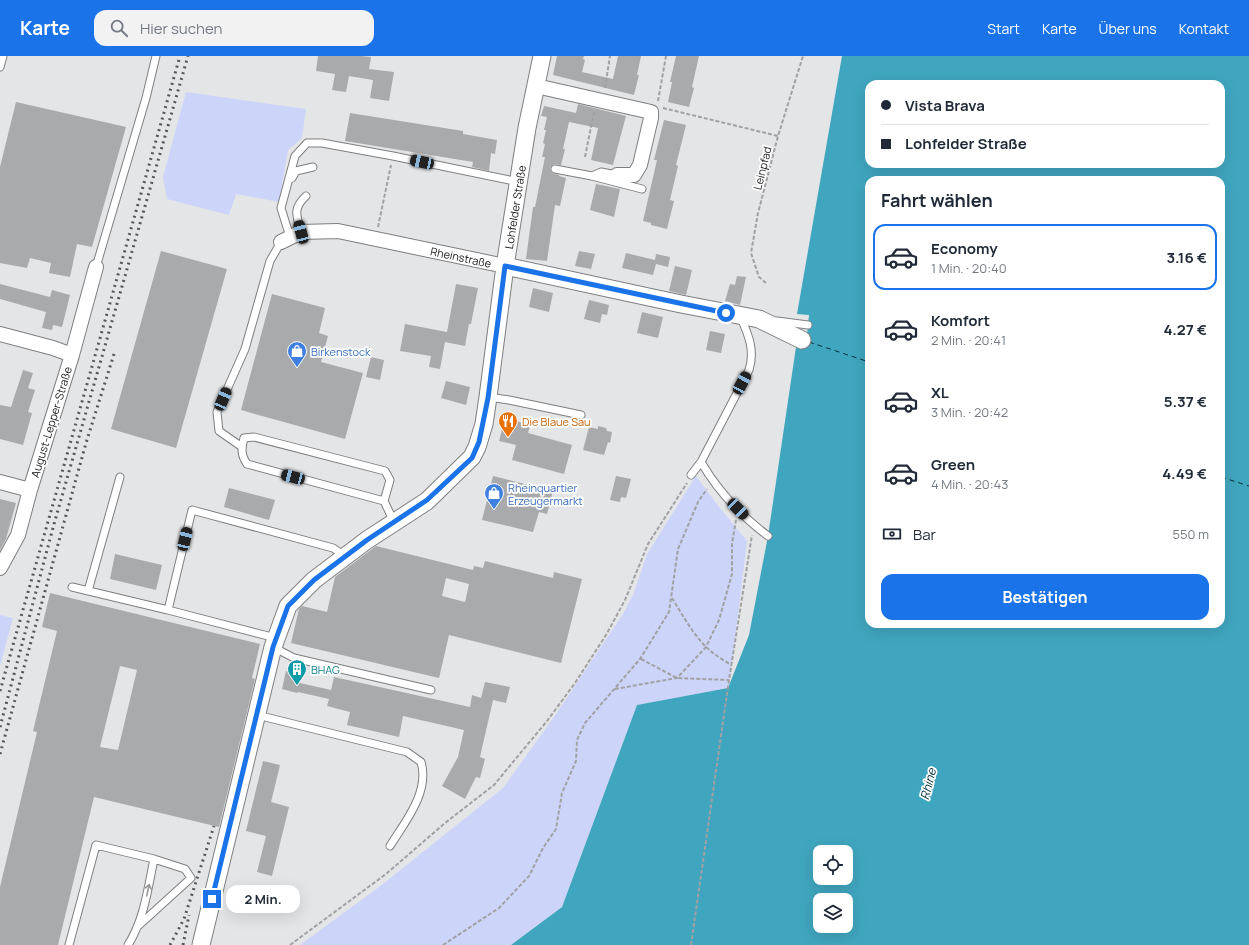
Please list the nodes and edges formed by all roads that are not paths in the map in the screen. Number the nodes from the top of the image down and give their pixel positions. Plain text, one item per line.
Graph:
1 (3, 56) edge
2 (156, 56) edge
3 (542, 56) edge
4 (0, 67) edge
5 (536, 86) junction
6 (313, 167) dead end
7 (555, 170) dead end
8 (617, 175) joint
9 (592, 176) junction
10 (519, 182) junction
11 (642, 189) dead end
12 (285, 190) junction
13 (306, 196) dead end
14 (291, 237) junction
15 (505, 266) junction
16 (96, 267) joint
17 (740, 316) junction
18 (805, 333) dead end
19 (0, 334) edge
20 (72, 355) junction
21 (488, 398) junction
22 (581, 415) dead end
23 (242, 447) junction
24 (701, 462) junction
25 (692, 475) road end
26 (120, 478) dead end
27 (0, 482) edge
28 (30, 490) junction
29 (384, 501) junction
30 (394, 522) junction
31 (768, 536) dead end
32 (345, 556) junction
33 (0, 568) edge
34 (72, 587) dead end
35 (88, 591) junction
36 (168, 610) junction
37 (275, 642) junction
38 (431, 690) dead end
39 (257, 715) junction
40 (390, 846) dead end
41 (154, 859) junction
42 (137, 927) junction
43 (69, 945) edge
44 (128, 945) edge
45 (201, 945) edge

1 - 4 lane
2 - 16 lane
3 - 5 street, Lohfelder Straße
5 - 8 street
5 - 10 street, Lohfelder Straße
6 - 12 lane
7 - 9 lane
8 - 9 lane
9 - 11 lane
10 - 12 lane
10 - 15 street, Lohfelder Straße
12 - 14 lane
13 - 14 lane
14 - 15 street, Rheinstraße
14 - 23 lane
15 - 17 street, Rheinstraße
15 - 21 street, Lohfelder Straße
16 - 20 street, August-Lepper-Straße
17 - 18 street, Rheinstraße
17 - 24 lane
19 - 20 street, August-Lepper-Straße
20 - 28 street, August-Lepper-Straße
21 - 22 lane
21 - 30 street, Lohfelder Straße
23 - 29 lane
23 - 29 lane
24 - 25 lane
24 - 31 lane
26 - 35 lane
27 - 28 street, August-Lepper-Straße
28 - 33 street, August-Lepper-Straße
29 - 30 lane
30 - 32 street, Lohfelder Straße
32 - 36 lane
32 - 37 street, Lohfelder Straße
34 - 35 lane
35 - 36 lane
36 - 37 lane
37 - 38 lane
37 - 39 street, Lohfelder Straße
39 - 40 lane
39 - 45 street, Lohfelder Straße
42 -> 41 lane
41 - 42 lane
41 - 43 lane
42 - 44 lane

